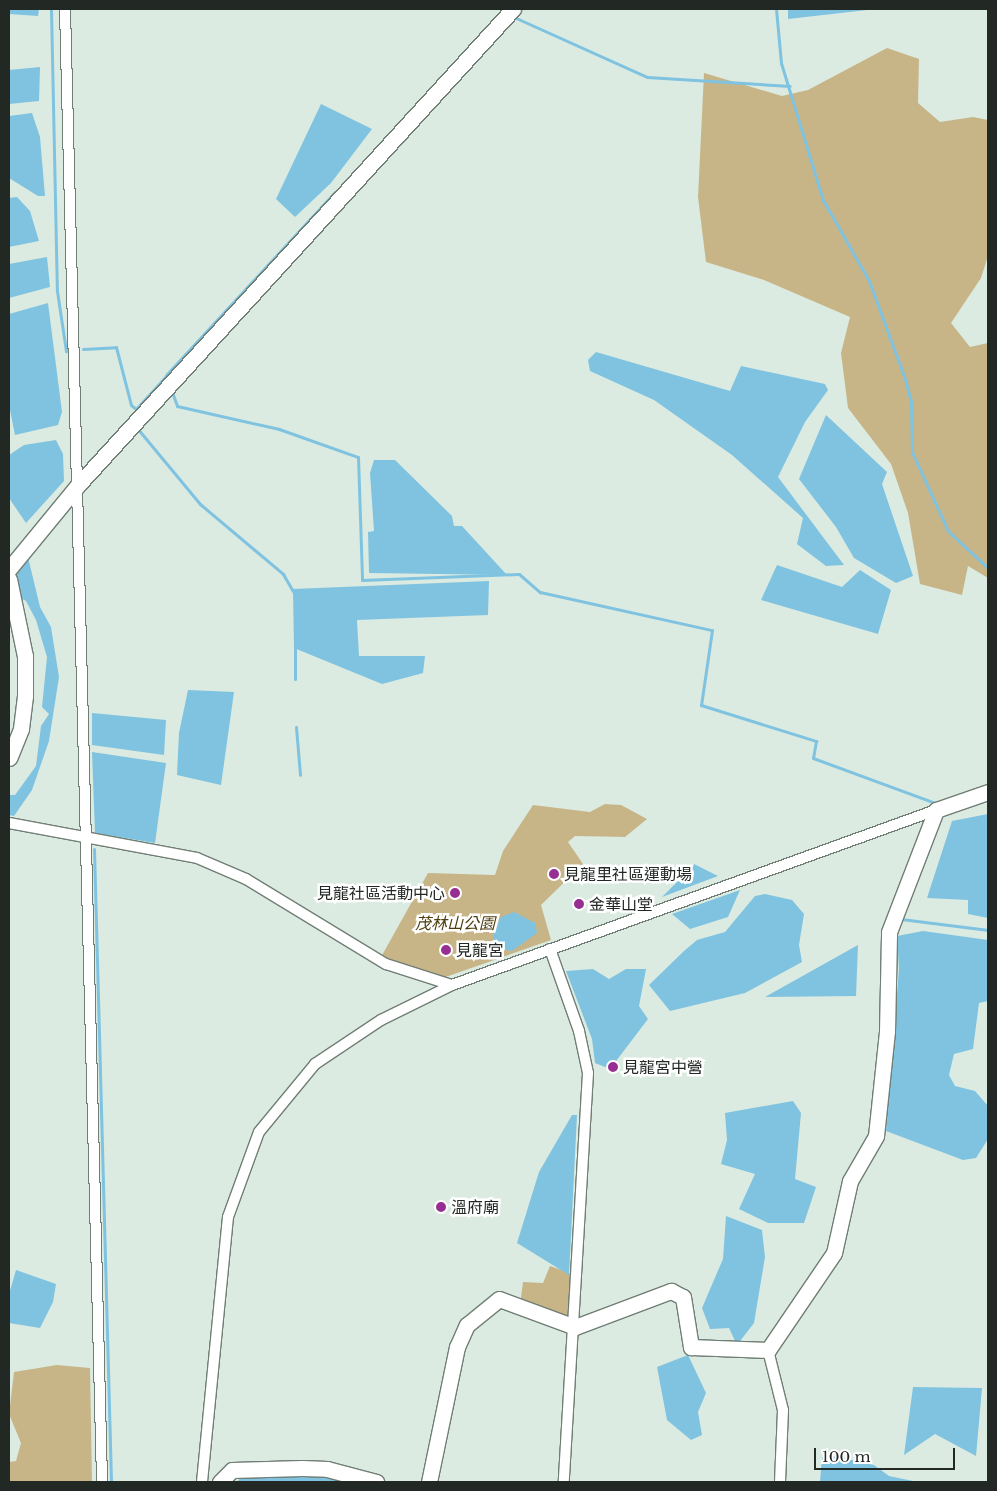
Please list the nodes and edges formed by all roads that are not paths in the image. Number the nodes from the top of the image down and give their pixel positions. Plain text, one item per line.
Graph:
1 (65, 9) edge
2 (513, 9) edge
3 (78, 485) junction
4 (9, 569) edge
5 (9, 579) edge
6 (9, 758) edge
7 (988, 792) edge
8 (936, 810) junction
9 (9, 823) edge
10 (86, 841) junction
11 (550, 949) junction
12 (452, 985) junction
13 (575, 1327) junction
14 (768, 1350) junction
15 (102, 1482) edge
16 (202, 1482) edge
17 (220, 1482) edge
18 (376, 1482) edge
19 (429, 1482) edge
20 (564, 1482) edge
21 (780, 1482) edge

1 - 3 street
2 - 3 street
3 - 4 street
3 - 10 street
5 - 6 street
7 - 8 street
8 - 11 street
8 - 14 street
9 - 10 street
10 - 12 street
10 - 15 street
11 - 12 street
11 - 13 street
12 - 16 street
13 - 14 street
13 - 19 street
13 - 20 street
14 - 21 street
17 - 18 street

